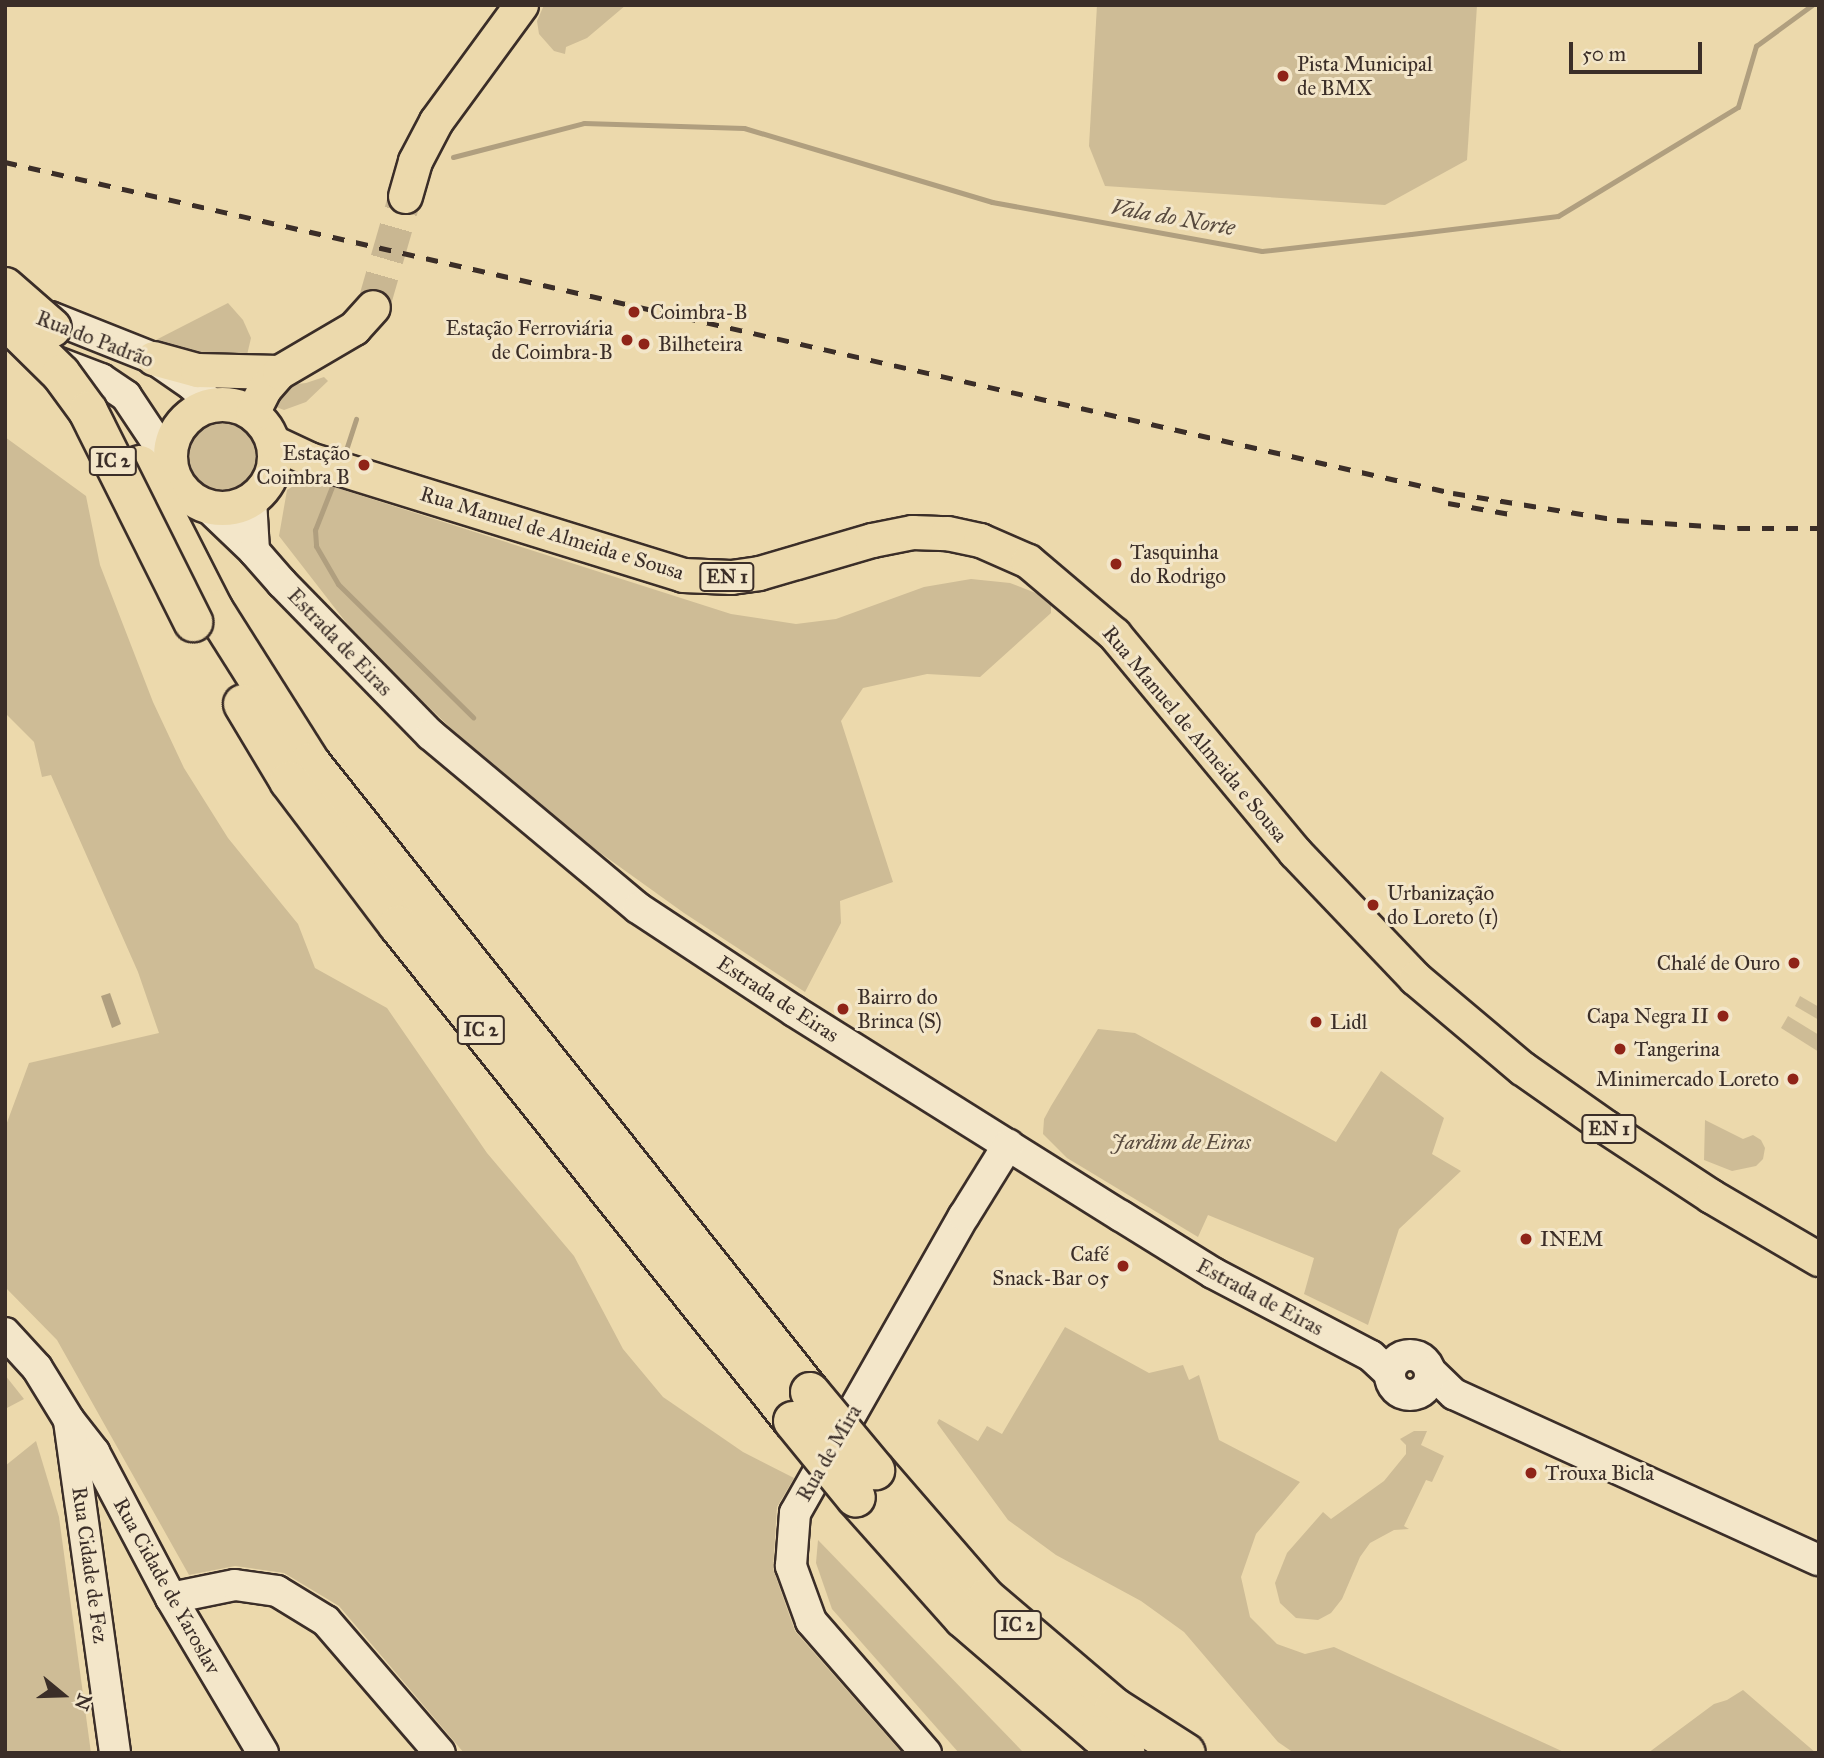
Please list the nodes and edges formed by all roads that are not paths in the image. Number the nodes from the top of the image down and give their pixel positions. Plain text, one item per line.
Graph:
1 (513, 12) edge
2 (405, 196) tunnel mouth
3 (5, 287) edge
4 (373, 307) tunnel mouth
5 (5, 309) edge
6 (5, 319) edge
7 (5, 345) edge
8 (153, 358) junction
9 (269, 371) junction
10 (229, 407) junction
11 (273, 455) junction
12 (170, 462) junction
13 (251, 500) junction
14 (208, 507) junction
15 (254, 551) junction
16 (204, 616) junction
17 (1008, 1146) junction
18 (1819, 1259) edge
19 (5, 1333) edge
20 (69, 1420) junction
21 (866, 1484) junction
22 (1819, 1560) edge
23 (171, 1598) junction
24 (115, 1753) edge
25 (263, 1753) edge
26 (439, 1753) edge
27 (926, 1753) edge
28 (1126, 1753) edge
29 (1186, 1753) edge

1 - 2 main road
3 - 16 highway, IC 2, bridge
4 - 9 main road
5 - 8 street, Rua do Padrão
6 - 16 highway, IC 2, bridge
7 - 12 street, Rua do Padrão
8 - 9 main road
8 - 10 street, Rua do Padrão
9 - 10 main road
10 - 11 main road
10 - 12 main road
11 - 13 main road
11 - 18 main road, Rua Manuel de Almeida e Sousa / EN 1
12 - 14 main road
13 - 14 main road
13 - 15 street
14 - 15 street, Estrada de Eiras
15 - 17 street, Estrada de Eiras
16 - 21 highway, IC 2, bridge
17 - 22 street, Estrada de Eiras
17 - 27 street, Rua de Mira
19 - 20 street, Rua Cidade de Yaroslav
20 - 23 street, Rua Cidade de Yaroslav
20 - 24 street, Rua Cidade de Fez
21 - 28 highway, IC 2
21 - 29 highway, IC 2
23 - 25 street, Rua Cidade de Yaroslav
23 - 26 street

